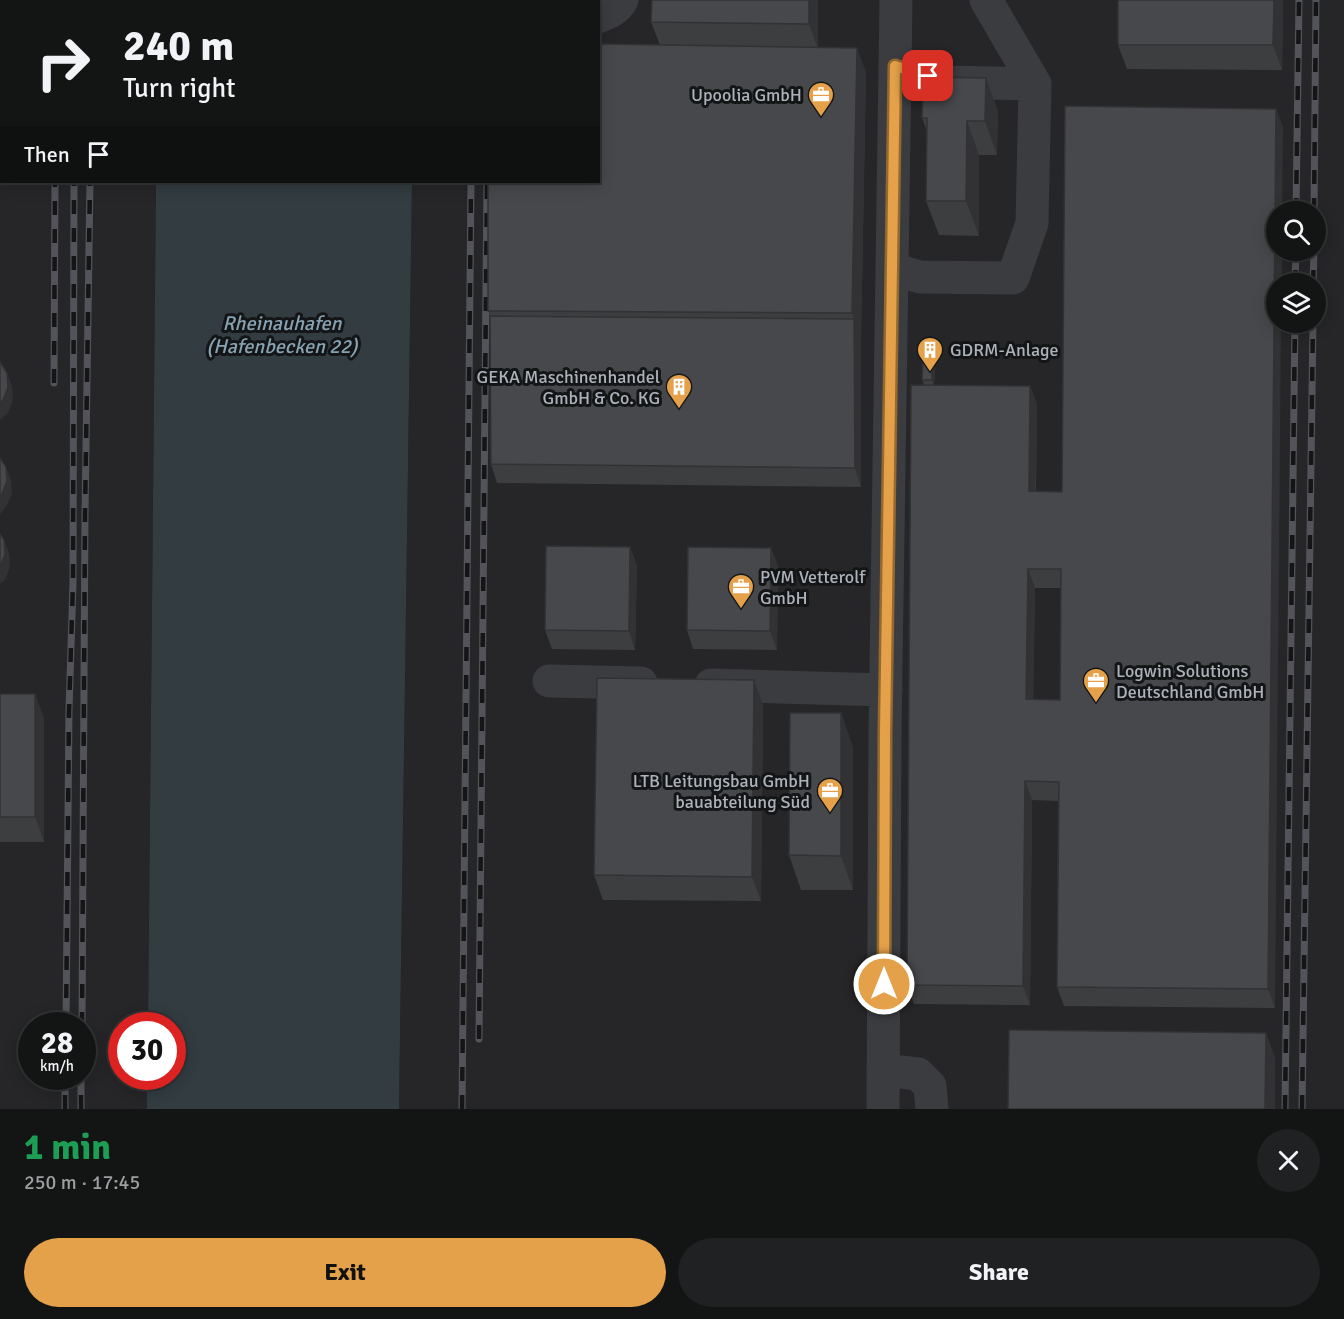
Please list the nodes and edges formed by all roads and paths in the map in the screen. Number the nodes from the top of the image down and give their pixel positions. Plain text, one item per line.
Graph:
1 (622, 0) edge
2 (896, 0) edge
3 (986, 0) edge
4 (600, 16) edge
5 (895, 66) junction
6 (1035, 84) junction
7 (892, 269) junction
8 (549, 681) dead end
9 (886, 690) junction
10 (883, 1070) junction
11 (883, 1109) edge
12 (932, 1109) edge

1 - 4 street
2 - 5 street
3 - 6 street
5 - 6 street
5 - 7 street
6 - 7 street
7 - 9 street
8 - 9 street
9 - 10 street
10 - 11 street
10 - 12 street

